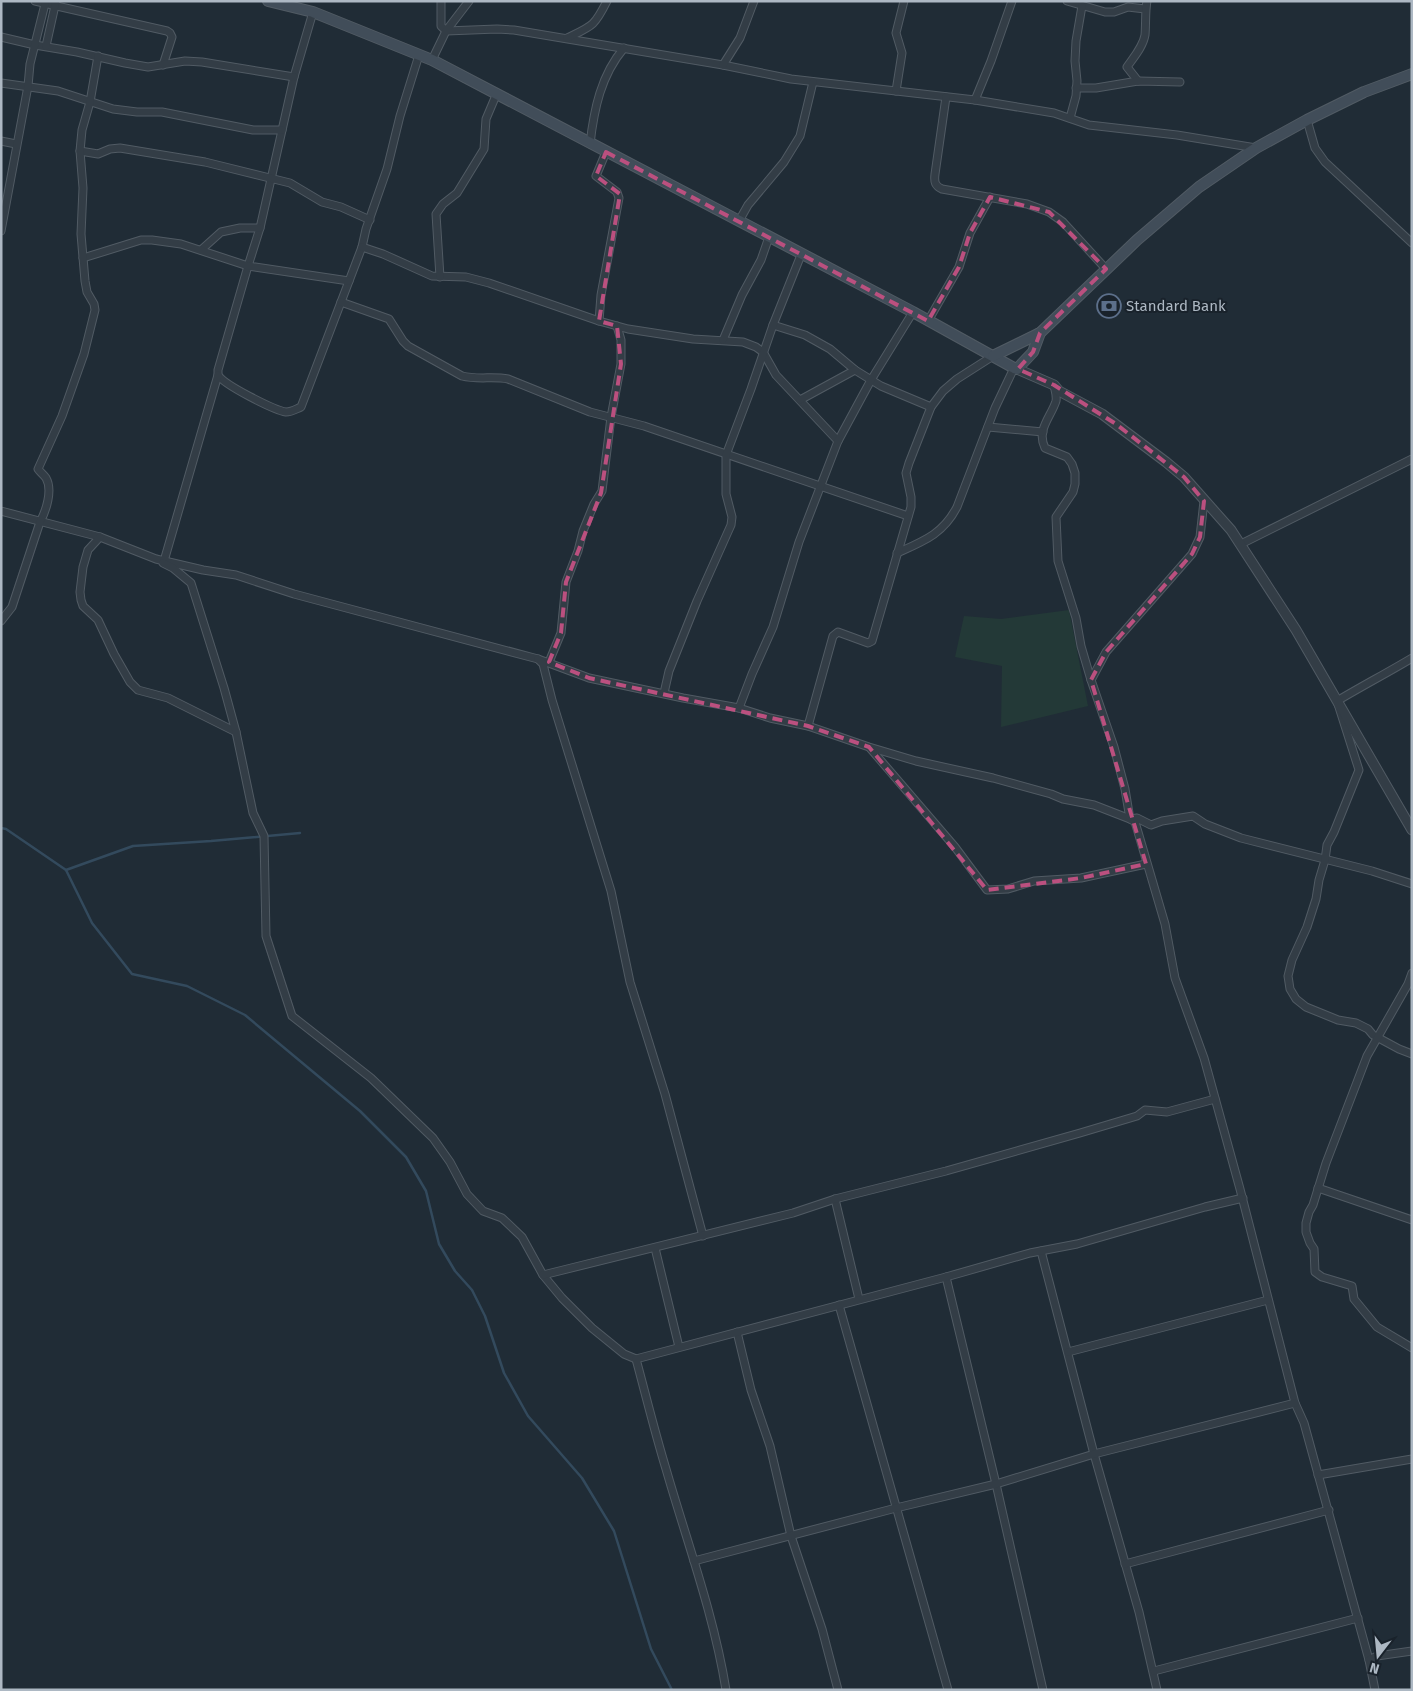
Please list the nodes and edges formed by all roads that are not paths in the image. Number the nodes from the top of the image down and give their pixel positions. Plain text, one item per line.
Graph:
1 (35, 1) edge
2 (268, 1) edge
3 (441, 1) edge
4 (469, 1) edge
5 (607, 1) edge
6 (754, 1) edge
7 (904, 1) edge
8 (1012, 1) edge
9 (1067, 1) edge
10 (45, 4) junction
11 (56, 4) edge
12 (1146, 5) edge
13 (1082, 6) junction
14 (313, 12) junction
15 (446, 31) junction
16 (1, 37) edge
17 (566, 38) junction
18 (35, 45) junction
19 (46, 46) junction
20 (624, 48) junction
21 (419, 54) junction
22 (98, 56) junction
23 (432, 60) junction
24 (163, 65) junction
25 (723, 65) junction
26 (1412, 74) edge
27 (294, 77) junction
28 (813, 82) junction
29 (1138, 82) junction
30 (1180, 82) dead end
31 (1, 83) edge
32 (28, 86) junction
33 (1076, 88) junction
34 (896, 91) junction
35 (497, 94) junction
36 (946, 97) junction
37 (975, 100) junction
38 (90, 102) junction
39 (1070, 118) junction
40 (1307, 120) junction
41 (282, 130) junction
42 (1, 141) edge
43 (16, 144) junction
44 (590, 144) junction
45 (1256, 148) junction
46 (80, 151) junction
47 (606, 152) junction
48 (272, 179) junction
49 (990, 197) junction
50 (370, 220) junction
51 (739, 221) junction
52 (260, 228) junction
53 (1, 231) edge
54 (1403, 236) junction
55 (769, 237) junction
56 (1412, 237) edge
57 (1412, 243) edge
58 (362, 248) junction
59 (202, 250) junction
60 (801, 255) junction
61 (83, 258) junction
62 (248, 266) junction
63 (1106, 269) junction
64 (440, 277) junction
65 (349, 281) junction
66 (340, 302) junction
67 (913, 312) junction
68 (598, 321) junction
69 (928, 321) junction
70 (772, 325) junction
71 (618, 326) junction
72 (1040, 333) junction
73 (723, 340) junction
74 (763, 352) junction
75 (993, 356) junction
76 (1016, 369) junction
77 (855, 370) junction
78 (218, 375) junction
79 (871, 380) junction
80 (1054, 385) junction
81 (800, 400) junction
82 (931, 407) junction
83 (611, 417) junction
84 (988, 427) junction
85 (1043, 432) junction
86 (838, 441) junction
87 (726, 455) junction
88 (1412, 458) edge
89 (820, 487) junction
90 (1204, 501) junction
91 (1, 511) edge
92 (908, 516) junction
93 (40, 522) junction
94 (100, 537) junction
95 (1241, 544) junction
96 (897, 553) junction
97 (160, 560) junction
98 (1, 621) edge
99 (1412, 658) edge
100 (538, 659) junction
101 (549, 662) junction
102 (1091, 680) junction
103 (664, 693) junction
104 (1337, 701) junction
105 (739, 708) junction
106 (808, 726) junction
107 (236, 732) junction
108 (869, 747) junction
109 (1130, 818) junction
110 (1412, 830) edge
111 (1326, 860) junction
112 (1146, 864) junction
113 (1412, 884) edge
114 (1412, 973) edge
115 (1378, 1036) junction
116 (1412, 1054) edge
117 (1214, 1099) junction
118 (1318, 1188) junction
119 (1243, 1198) junction
120 (834, 1199) junction
121 (1412, 1220) edge
122 (703, 1236) junction
123 (655, 1248) junction
124 (1041, 1251) junction
125 (543, 1275) junction
126 (946, 1277) junction
127 (859, 1299) junction
128 (1268, 1300) junction
129 (839, 1304) junction
130 (737, 1332) junction
131 (679, 1348) junction
132 (1412, 1348) edge
133 (1068, 1352) junction
134 (636, 1359) junction
135 (1295, 1403) junction
136 (1094, 1454) junction
137 (1412, 1459) edge
138 (1318, 1475) junction
139 (996, 1484) junction
140 (896, 1508) junction
141 (1329, 1510) junction
142 (791, 1536) junction
143 (694, 1561) junction
144 (1125, 1564) junction
145 (1358, 1618) junction
146 (1412, 1651) edge
147 (1370, 1660) junction
148 (1154, 1671) junction
149 (726, 1690) edge
150 (838, 1690) edge
151 (948, 1690) edge
152 (1043, 1690) edge
153 (1157, 1690) edge
154 (1375, 1690) edge

1 - 10 street
2 - 14 main road
3 - 15 street
4 - 15 street
5 - 17 street
6 - 25 street
7 - 34 street
8 - 37 street
9 - 13 street
10 - 11 street
10 - 18 street
11 - 19 street
11 - 24 street
12 - 13 street
12 - 29 street
13 - 33 street
14 - 21 main road
14 - 27 street
15 - 17 street
15 - 23 street
16 - 18 street
17 - 20 street
18 - 19 street
18 - 32 street
19 - 22 street
20 - 25 street
20 - 44 street
21 - 23 main road
21 - 50 street
22 - 24 street
22 - 38 street
23 - 35 main road
24 - 27 street
25 - 28 street
26 - 40 main road
27 - 41 street
28 - 34 street
28 - 51 street
29 - 30 street
29 - 33 street
31 - 32 street
32 - 38 street
32 - 43 street
33 - 39 street
34 - 36 street
35 - 44 main road
35 - 64 street
36 - 37 street
36 - 49 street
37 - 39 street
38 - 41 street
38 - 46 street
39 - 45 street
40 - 45 main road
40 - 54 street
41 - 48 street
42 - 43 street
43 - 53 street
44 - 47 main road
45 - 63 main road
46 - 48 street
46 - 61 street
47 - 51 main road
47 - 68 street
48 - 50 street
48 - 52 street
49 - 63 street
49 - 69 street
50 - 58 street
51 - 55 main road
52 - 59 street
52 - 62 street
54 - 56 street
54 - 57 street
55 - 60 main road
55 - 73 street
58 - 64 street
58 - 65 street
59 - 61 street
59 - 62 street
60 - 67 main road
60 - 70 street
61 - 93 street
62 - 65 street
62 - 78 street
63 - 72 main road
64 - 68 street
65 - 66 street
66 - 78 street
66 - 83 street
67 - 69 main road
67 - 79 street
68 - 71 street
69 - 75 main road
70 - 74 street
70 - 77 street
71 - 73 street
71 - 83 street
72 - 75 main road
72 - 76 main road
73 - 74 street
74 - 81 street
74 - 87 street
75 - 76 main road
75 - 82 street
76 - 80 street
76 - 84 street
77 - 79 street
77 - 81 street
78 - 97 street
79 - 82 street
79 - 86 street
80 - 85 street
80 - 90 street
81 - 86 street
82 - 92 street
83 - 87 street
83 - 101 street
84 - 85 street
84 - 96 street
85 - 102 street
86 - 89 street
87 - 89 street
87 - 103 street
88 - 95 street
89 - 92 street
89 - 105 street
90 - 95 street
90 - 102 street
91 - 93 street
92 - 96 street
93 - 94 street
93 - 98 street
94 - 97 street
94 - 107 street
95 - 104 street
96 - 106 street
97 - 100 street
97 - 107 street
99 - 104 street
100 - 101 street
100 - 122 street
101 - 103 street
102 - 109 street
103 - 105 street
104 - 110 street
104 - 111 street
105 - 106 street
106 - 108 street
107 - 125 street
108 - 109 street
108 - 112 street
109 - 111 street
109 - 112 street
111 - 113 street
111 - 115 street
112 - 117 street
114 - 115 street
115 - 116 street
115 - 118 street
117 - 119 street
117 - 120 street
118 - 121 street
118 - 132 street
119 - 124 street
119 - 128 street
120 - 122 street
120 - 127 street
122 - 123 street
123 - 125 street
123 - 131 street
124 - 126 street
124 - 133 street
125 - 134 street
126 - 127 street
126 - 139 street
127 - 129 street
128 - 133 street
128 - 135 street
129 - 130 street
129 - 140 street
130 - 131 street
130 - 142 street
131 - 134 street
133 - 136 street
134 - 143 street
135 - 136 street
135 - 138 street
136 - 139 street
136 - 144 street
137 - 138 street
138 - 141 street
139 - 140 street
139 - 152 street
140 - 142 street
140 - 151 street
141 - 144 street
141 - 145 street
142 - 143 street
142 - 150 street
143 - 149 street
144 - 148 street
145 - 147 street
145 - 148 street
146 - 147 street
147 - 154 street
148 - 153 street

